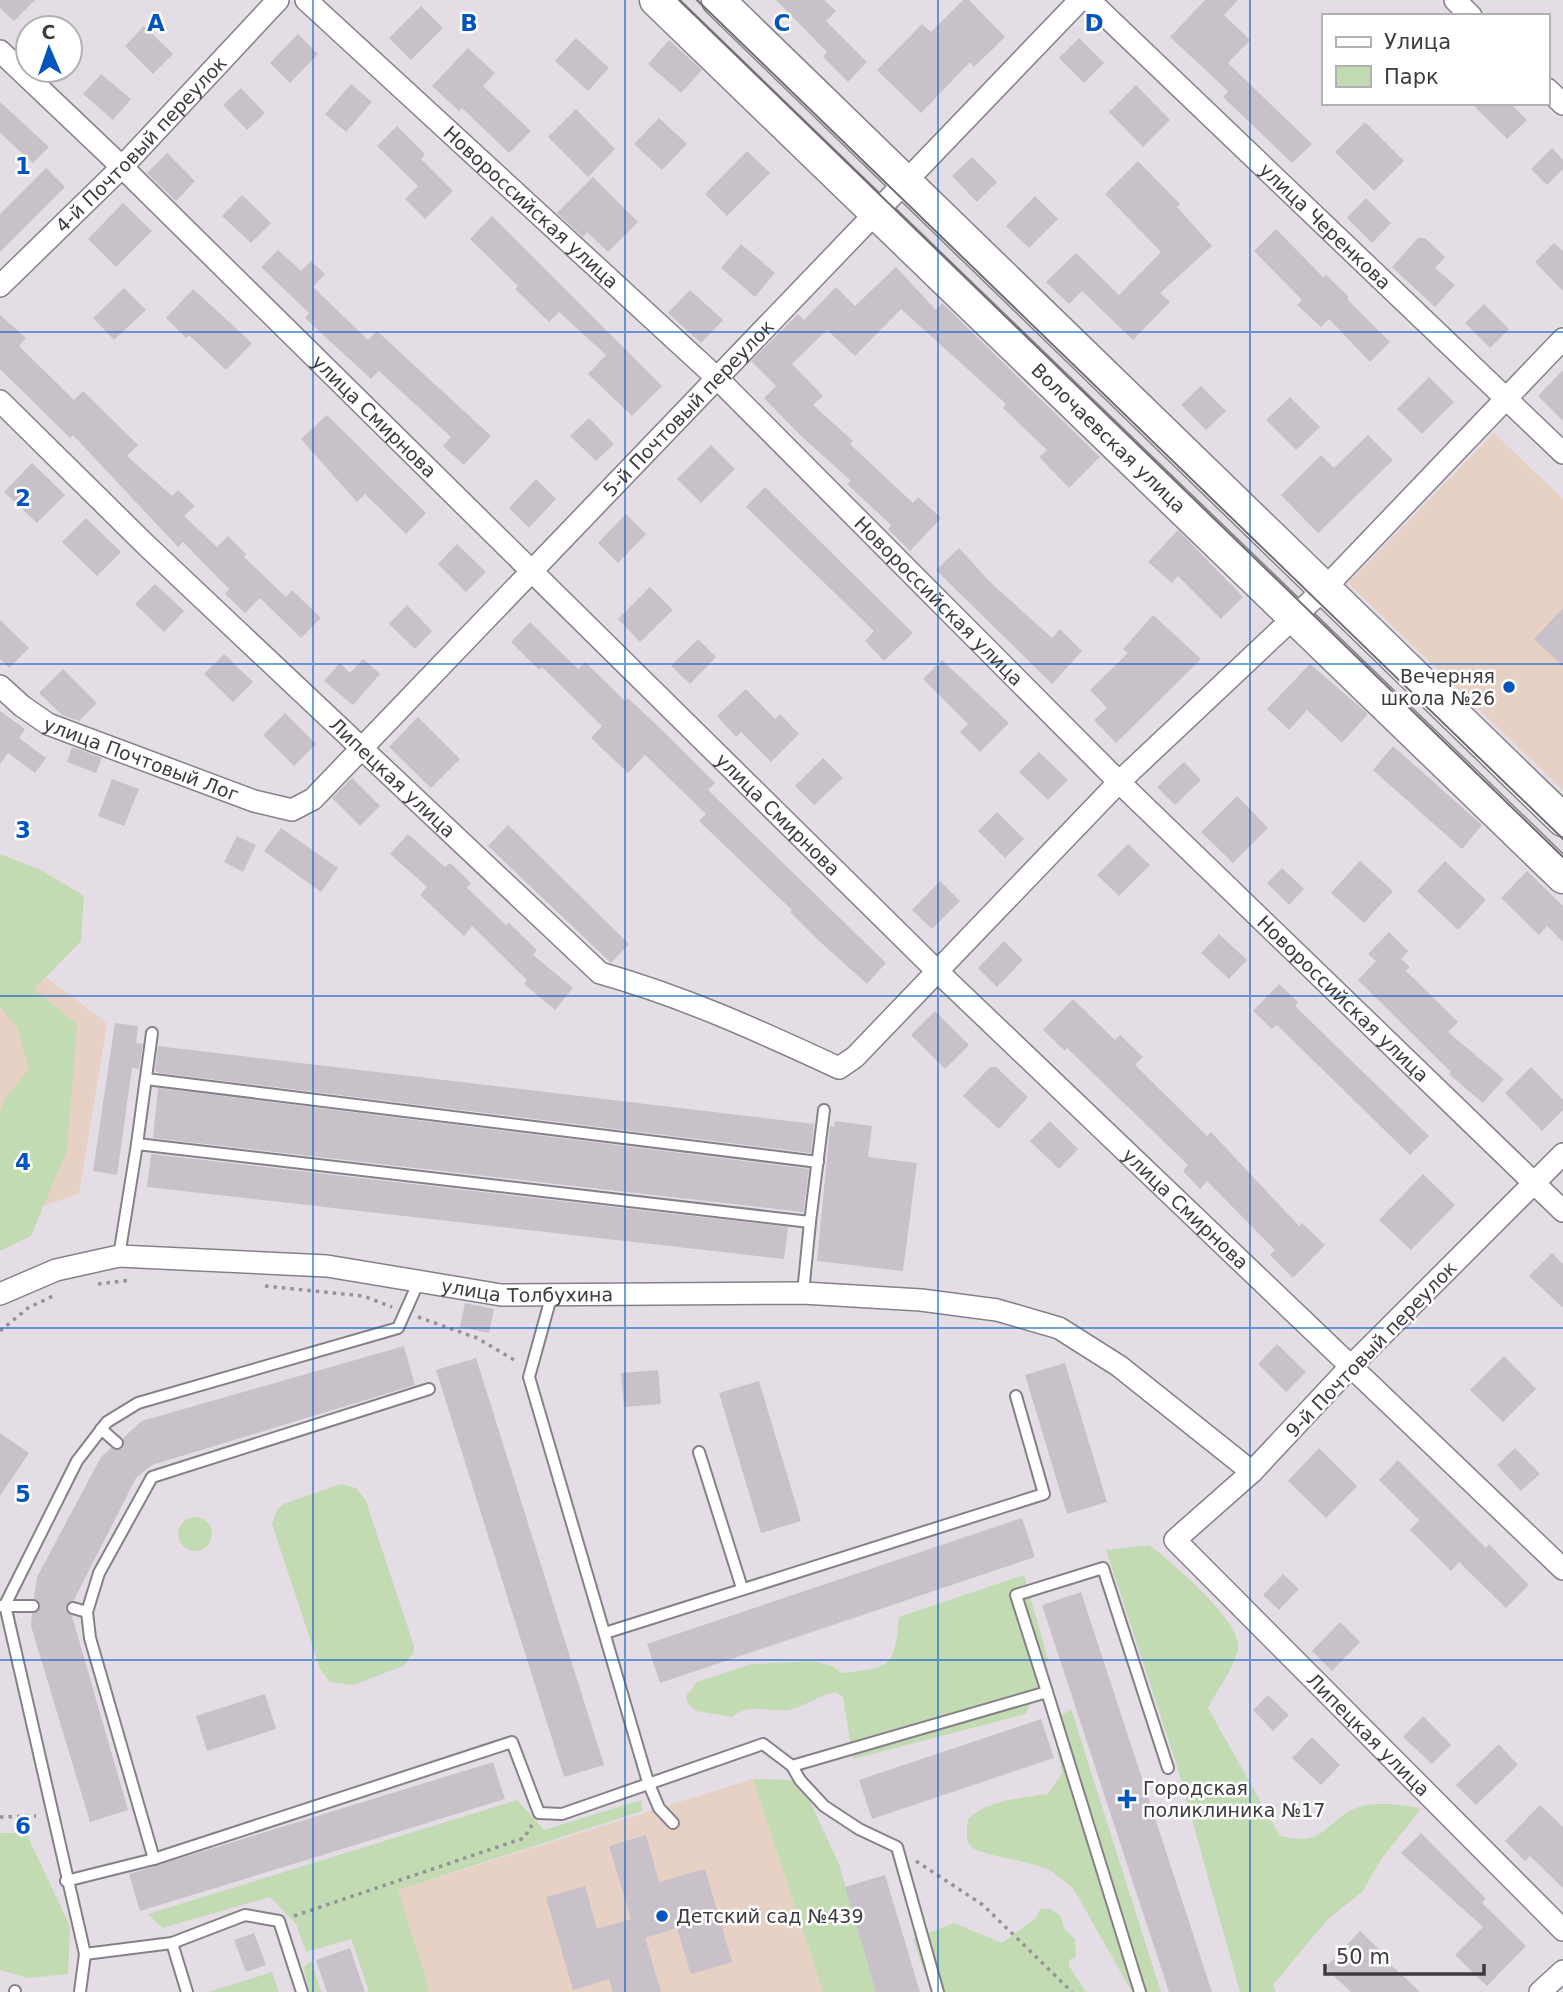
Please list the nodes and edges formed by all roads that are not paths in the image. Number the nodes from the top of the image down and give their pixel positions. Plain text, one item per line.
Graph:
1 (278, 0) edge
2 (306, 0) edge
3 (656, 0) edge
4 (718, 0) edge
5 (1080, 0) edge
6 (1089, 0) edge
7 (1455, 0) edge
8 (1469, 14) edge
9 (0, 51) edge
10 (1549, 91) edge
11 (1563, 104) edge
12 (122, 167) junction
13 (906, 180) junction
14 (876, 212) junction
15 (0, 286) edge
16 (1563, 340) edge
17 (717, 378) junction
18 (1507, 398) junction
19 (0, 401) edge
20 (1563, 453) edge
21 (533, 569) junction
22 (1324, 589) junction
23 (1294, 617) junction
24 (0, 686) edge
25 (362, 747) junction
26 (1119, 782) junction
27 (292, 810) joint
28 (1563, 820) edge
29 (1563, 877) edge
30 (937, 971) junction
31 (152, 1033) dead end
32 (146, 1079) junction
33 (824, 1110) dead end
34 (137, 1144) junction
35 (1563, 1154) edge
36 (818, 1163) junction
37 (1534, 1183) junction
38 (1563, 1211) edge
39 (810, 1222) junction
40 (119, 1256) junction
41 (419, 1282) junction
42 (803, 1293) junction
43 (0, 1294) edge
44 (552, 1294) junction
45 (1351, 1366) junction
46 (429, 1389) dead end
47 (1016, 1396) dead end
48 (101, 1429) junction
49 (117, 1443) dead end
50 (699, 1452) dead end
51 (1252, 1472) junction
52 (1175, 1540) joint
53 (1563, 1569) edge
54 (741, 1588) junction
55 (2, 1605) edge
56 (33, 1606) dead end
57 (74, 1608) dead end
58 (88, 1612) junction
59 (605, 1633) junction
60 (1047, 1692) junction
61 (792, 1766) junction
62 (1168, 1768) dead end
63 (648, 1782) junction
64 (673, 1823) dead end
65 (154, 1859) junction
66 (66, 1881) junction
67 (1563, 1930) edge
68 (172, 1943) junction
69 (86, 1954) junction
70 (1563, 1971) edge
71 (80, 1992) edge
72 (187, 1992) edge
73 (302, 1992) edge
74 (939, 1992) edge
75 (1140, 1992) edge
76 (1540, 1992) edge

1 - 12 street, 4-й Почтовый переулок
2 - 17 street, Новороссийская улица
3 - 14 main road, Волочаевская улица
4 - 13 main road
5 - 13 street, 5-й Почтовый переулок
6 - 18 street, улица Черенкова
7 - 8 street
9 - 12 street, улица Смирнова
10 - 11 street
12 - 15 street, 4-й Почтовый переулок
12 - 21 street, улица Смирнова
13 - 14 street, 5-й Почтовый переулок
13 - 22 main road
14 - 17 street, 5-й Почтовый переулок
14 - 23 main road, Волочаевская улица
16 - 18 street
17 - 21 street, 5-й Почтовый переулок
17 - 26 street, Новороссийская улица
18 - 20 street, улица Черенкова
18 - 22 street
19 - 25 street, Липецкая улица
21 - 25 street, 5-й Почтовый переулок
21 - 30 street, улица Смирнова
22 - 23 street
22 - 28 main road
23 - 26 street
23 - 29 main road, Волочаевская улица
24 - 27 street, улица Почтовый Лог
25 - 27 street, 5-й Почтовый переулок
25 - 30 street, Липецкая улица
26 - 30 street
26 - 37 street, Новороссийская улица
30 - 45 street, улица Смирнова
31 - 32 lane
32 - 34 lane
32 - 36 lane
33 - 36 lane
34 - 39 lane
34 - 40 lane
35 - 37 street, 9-й Почтовый переулок
36 - 39 lane
37 - 38 street, Новороссийская улица
37 - 45 street, 9-й Почтовый переулок
39 - 42 lane
40 - 41 street, улица Толбухина
40 - 43 street, улица Толбухина
41 - 44 street, улица Толбухина
41 - 48 lane
42 - 44 street, улица Толбухина
42 - 51 street, улица Толбухина
44 - 59 lane
45 - 51 street, 9-й Почтовый переулок
45 - 53 street, улица Смирнова
46 - 58 lane
47 - 54 lane
48 - 49 lane
48 - 55 lane
50 - 54 lane
51 - 52 street, 9-й Почтовый переулок
52 - 67 street, Липецкая улица
54 - 59 lane
55 - 56 lane
55 - 66 lane
57 - 58 lane
58 - 65 lane
59 - 63 lane
60 - 61 lane
60 - 62 lane
60 - 75 lane
61 - 63 lane
61 - 74 lane
63 - 64 lane
63 - 65 lane
65 - 66 lane
66 - 69 lane
68 - 69 lane
68 - 72 lane
68 - 73 lane
69 - 71 lane
70 - 76 street

